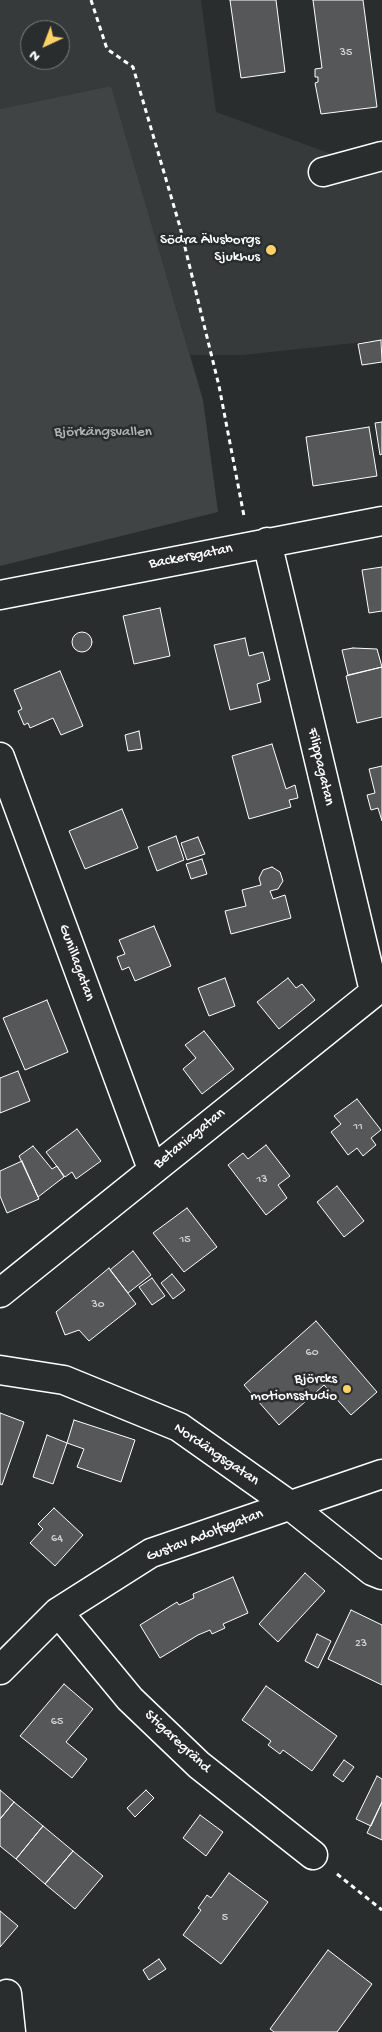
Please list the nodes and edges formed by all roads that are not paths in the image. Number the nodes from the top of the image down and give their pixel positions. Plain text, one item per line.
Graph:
1 (382, 156) edge
2 (323, 172) dead end
3 (382, 521) edge
4 (258, 544) junction
5 (0, 595) edge
6 (0, 757) edge
7 (378, 989) edge
8 (152, 1169) junction
9 (0, 1293) edge
10 (0, 1370) edge
11 (382, 1474) edge
12 (288, 1504) junction
13 (382, 1575) edge
14 (58, 1612) junction
15 (0, 1670) edge
16 (313, 1854) dead end
17 (7, 1994) dead end
18 (11, 2032) edge

1 - 2 street
3 - 4 street, Backersgatan
4 - 5 street, Backersgatan
4 - 7 street, Filippagatan
6 - 8 street, Gunillagatan
7 - 8 street, Betaniagatan
8 - 9 street, Betaniagatan
10 - 12 street, Nordängsgatan
11 - 12 street, Gustav Adolfsgatan
12 - 13 street, Nordängsgatan
12 - 14 street, Gustav Adolfsgatan
14 - 15 street, Gustav Adolfsgatan
14 - 16 street, Stigaregränd
17 - 18 street

